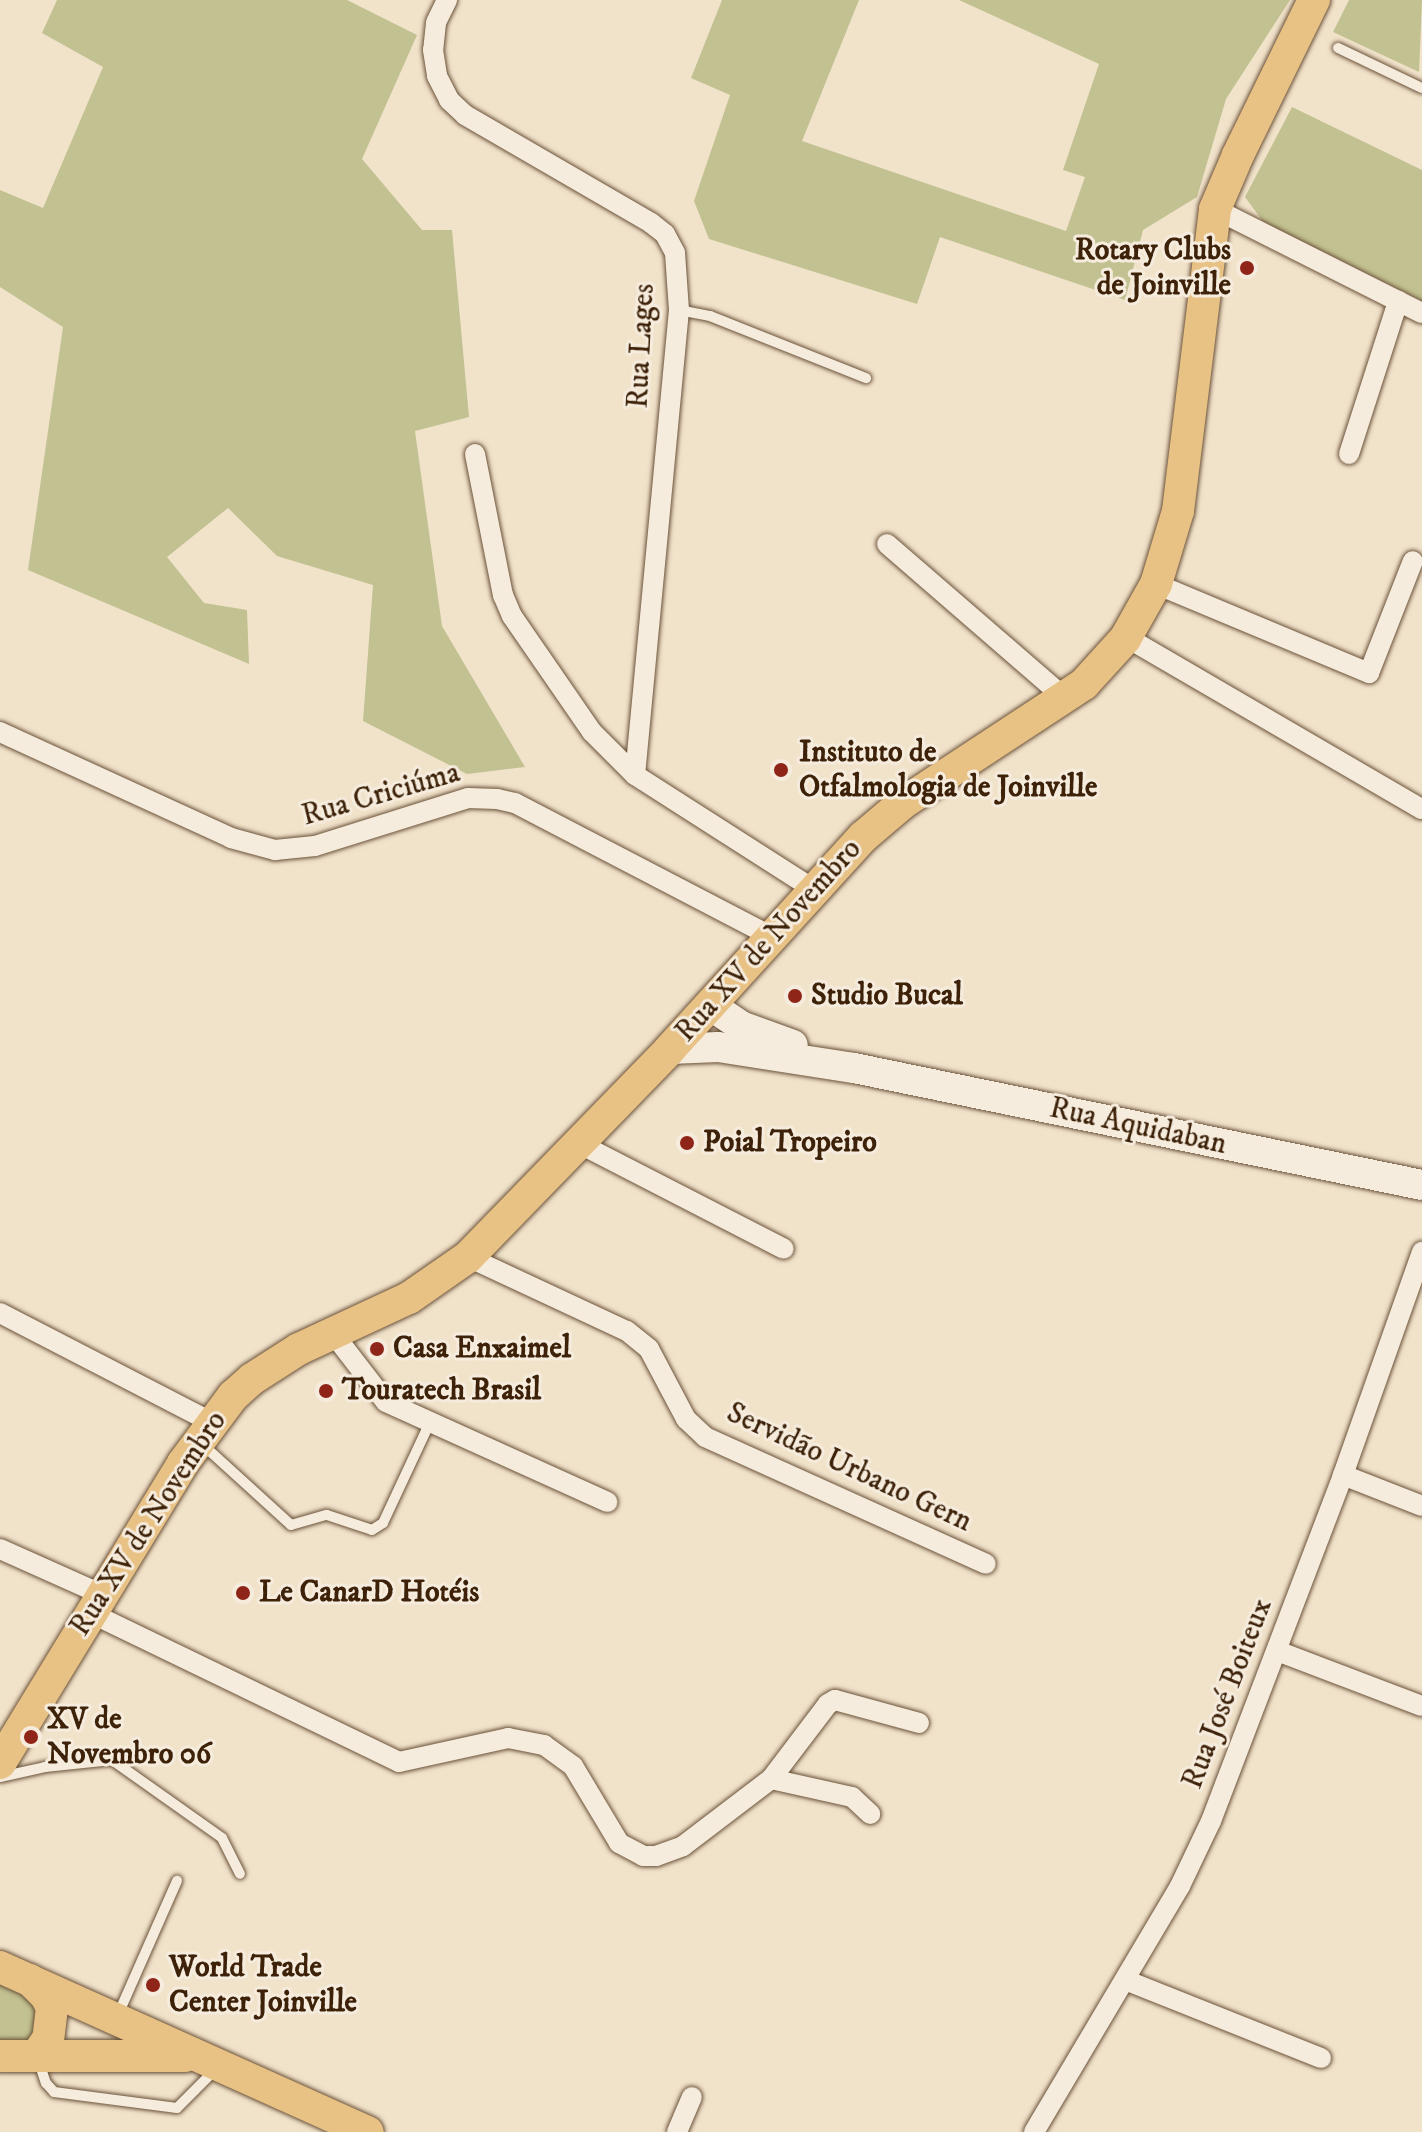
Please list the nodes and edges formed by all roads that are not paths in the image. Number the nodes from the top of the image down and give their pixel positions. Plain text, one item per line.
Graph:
1 (447, 0) edge
2 (1314, 0) edge
3 (1338, 48) dead end
4 (1422, 88) edge
5 (1215, 209) junction
6 (1398, 301) junction
7 (679, 310) junction
8 (1422, 313) edge
9 (866, 378) dead end
10 (475, 454) dead end
11 (1349, 454) dead end
12 (887, 544) dead end
13 (1413, 561) dead end
14 (1156, 584) junction
15 (1126, 637) junction
16 (1065, 698) junction
17 (0, 732) edge
18 (635, 775) junction
19 (1422, 809) edge
20 (813, 889) junction
21 (771, 936) junction
22 (710, 1005) junction
23 (670, 1049) junction
24 (854, 1068) junction
25 (580, 1144) junction
26 (1422, 1185) edge
27 (784, 1249) dead end
28 (1422, 1252) edge
29 (468, 1257) junction
30 (0, 1313) edge
31 (332, 1332) junction
32 (430, 1422) junction
33 (204, 1432) junction
34 (1343, 1475) junction
35 (607, 1502) dead end
36 (1422, 1506) edge
37 (0, 1549) edge
38 (986, 1564) dead end
39 (97, 1604) junction
40 (1277, 1651) junction
41 (1422, 1706) edge
42 (919, 1723) dead end
43 (4, 1748) edge
44 (0, 1777) edge
45 (771, 1779) junction
46 (870, 1814) dead end
47 (240, 1874) dead end
48 (177, 1881) dead end
49 (0, 1967) edge
50 (30, 1980) junction
51 (1125, 1980) junction
52 (116, 2019) junction
53 (37, 2055) junction
54 (0, 2056) edge
55 (1321, 2058) dead end
56 (210, 2061) junction
57 (692, 2097) dead end
58 (1035, 2131) edge
59 (368, 2132) edge
60 (677, 2132) edge

1 - 7 street, Rua Lages
2 - 5 main road, Rua XV de Novembro
3 - 4 lane
5 - 6 street
5 - 14 main road, Rua XV de Novembro
6 - 8 street
6 - 11 street
7 - 9 lane
7 - 18 street, Rua Lages
10 - 18 street
12 - 16 street
13 - 14 street
14 - 15 main road, Rua XV de Novembro
15 - 16 main road, Rua XV de Novembro
15 - 19 street
16 - 20 main road, Rua XV de Novembro
17 - 21 street, Rua Criciúma
18 - 20 street
20 - 21 main road, Rua XV de Novembro
21 - 22 main road, Rua XV de Novembro
22 - 23 main road, Rua XV de Novembro
22 - 24 street, Rua Aquidaban
23 - 24 street, Rua Aquidaban
23 - 25 main road, Rua XV de Novembro
24 - 26 street, Rua Aquidaban
25 - 27 street
25 - 29 main road, Rua XV de Novembro
28 - 34 street, Rua José Boiteux
29 - 31 main road, Rua XV de Novembro
29 - 38 street, Servidão Urbano Gern
30 - 33 street
31 - 32 street
31 - 33 main road, Rua XV de Novembro
32 - 33 lane
32 - 35 street
33 - 39 main road, Rua XV de Novembro
34 - 36 street
34 - 40 street, Rua José Boiteux
37 - 39 street
39 - 43 main road, Rua XV de Novembro
39 - 45 street
40 - 41 street
40 - 51 street, Rua José Boiteux
42 - 45 street
44 - 47 lane
45 - 46 street
48 - 52 lane
49 - 50 main road
50 - 52 main road
50 - 53 main road
51 - 55 street
51 - 58 street, Rua José Boiteux
52 - 56 main road
53 - 54 main road
53 - 56 main road
53 - 56 lane
56 - 59 main road
57 - 60 street

